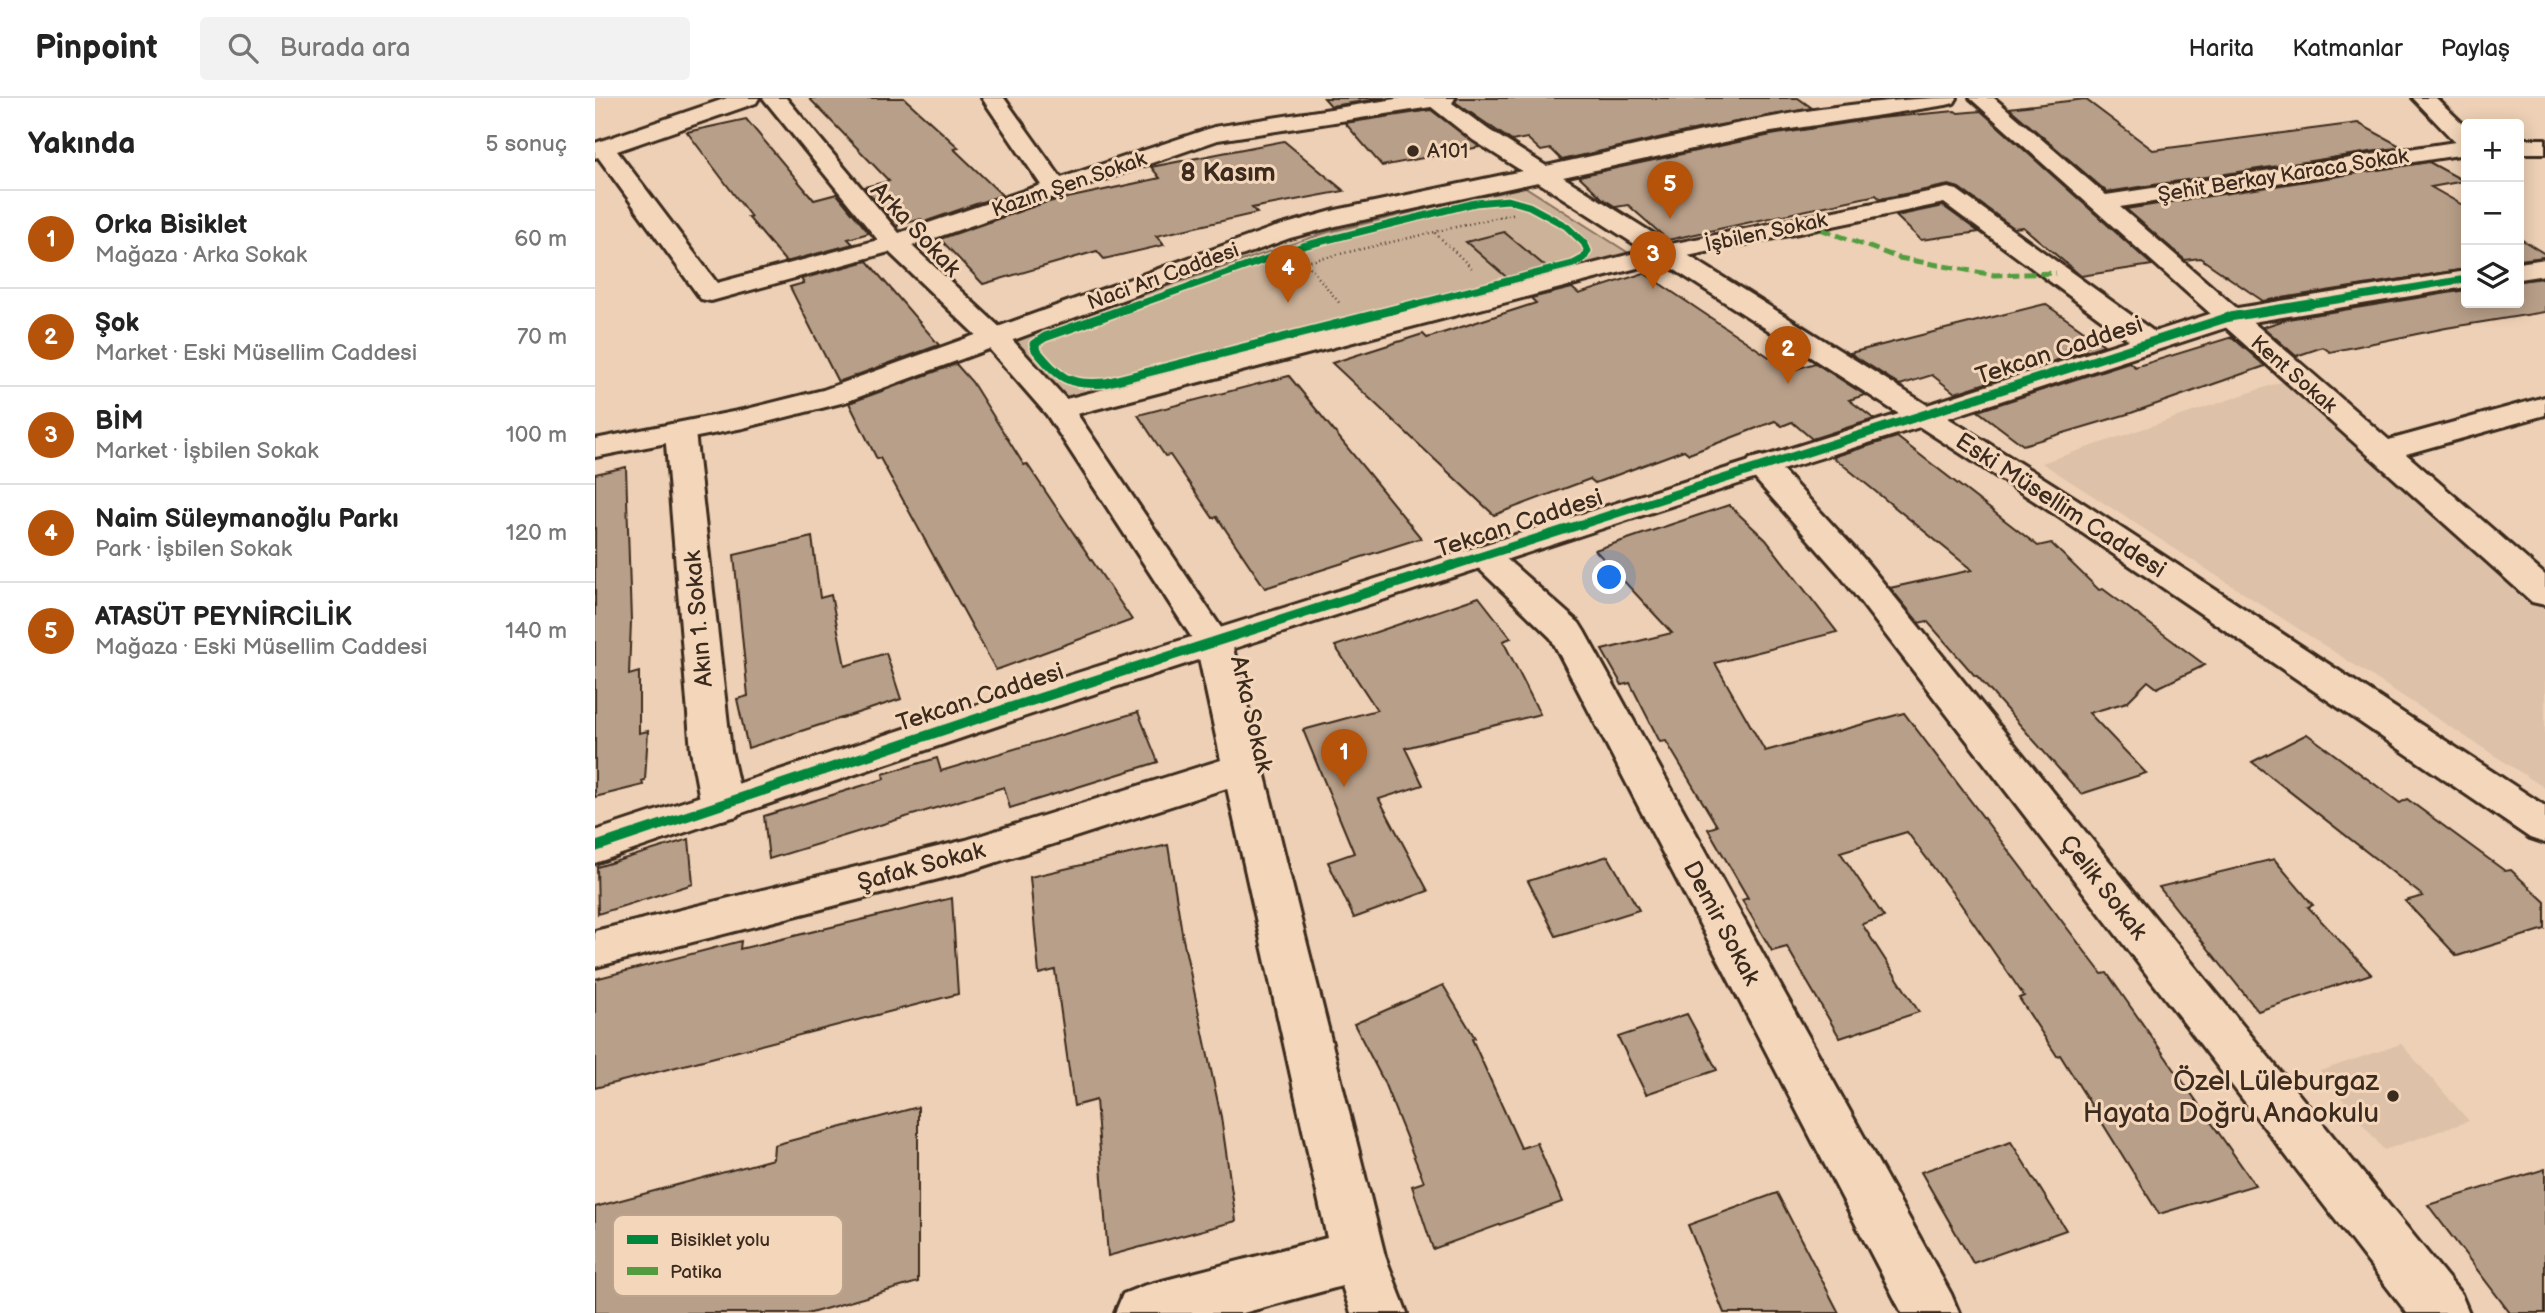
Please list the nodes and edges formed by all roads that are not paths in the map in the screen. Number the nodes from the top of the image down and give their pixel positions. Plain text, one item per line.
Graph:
1 (748, 98) edge
2 (774, 98) edge
3 (993, 98) edge
4 (1946, 98) edge
5 (1981, 98) edge
6 (2424, 98) edge
7 (1436, 99) edge
8 (2461, 135) edge
9 (2524, 146) edge
10 (2545, 146) edge
11 (2461, 148) edge
12 (599, 150) edge
13 (1541, 173) junction
14 (1056, 189) junction
15 (2100, 203) junction
16 (894, 243) junction
17 (1665, 253) junction
18 (2545, 267) edge
19 (2524, 270) edge
20 (2461, 280) edge
21 (2229, 317) junction
22 (995, 338) junction
23 (2150, 342) junction
24 (2545, 406) edge
25 (1059, 410) junction
26 (1925, 416) junction
27 (680, 432) junction
28 (595, 449) edge
29 (2383, 451) junction
30 (1762, 466) junction
31 (1483, 556) junction
32 (2545, 594) edge
33 (1214, 644) junction
34 (1243, 768) junction
35 (722, 805) junction
36 (2545, 827) edge
37 (595, 846) edge
38 (595, 949) edge
39 (1358, 1256) junction
40 (1143, 1313) edge
41 (1379, 1313) edge
42 (1931, 1313) edge
43 (2441, 1313) edge

1 - 12 street
2 - 16 street, Arka Sokak
3 - 14 street
4 - 13 street, Naci Arı Caddesi
5 - 15 street, Kent Sokak
6 - 8 street
7 - 13 street, Eski Müsellim Caddesi
7 - 14 street, Kazım Şen Sokak
9 - 10 street
11 - 15 street, Şehit Berkay Karaca Sokak
12 - 16 street, Kazım Şen Sokak
13 - 17 street, Eski Müsellim Caddesi
13 - 22 street, Naci Arı Caddesi
14 - 16 street, Kazım Şen Sokak
15 - 21 street, Kent Sokak
16 - 22 street, Arka Sokak
17 - 23 street, İşbilen Sokak
17 - 25 street, İşbilen Sokak
17 - 26 street, Eski Müsellim Caddesi
18 - 19 street
20 - 21 street, Tekcan Caddesi
21 - 23 street, Tekcan Caddesi
21 - 29 street, Kent Sokak
22 - 25 street, Arka Sokak
22 - 27 street, Naci Arı Caddesi
23 - 26 street, Tekcan Caddesi
24 - 29 street
25 - 33 street, Arka Sokak
26 - 30 street, Tekcan Caddesi
26 - 36 street, Eski Müsellim Caddesi
27 - 28 street, Naci Arı Caddesi
27 - 35 street, Akın 1. Sokak
29 - 32 street, Kent Sokak
30 - 31 street, Tekcan Caddesi
30 - 43 street, Çelik Sokak
31 - 33 street, Tekcan Caddesi
31 - 42 street, Demir Sokak
33 - 34 street, Arka Sokak
33 - 35 street, Tekcan Caddesi
34 - 38 street, Şafak Sokak
34 - 39 street, Arka Sokak
35 - 37 street, Tekcan Caddesi
39 - 40 street
39 - 41 street, Arka Sokak

